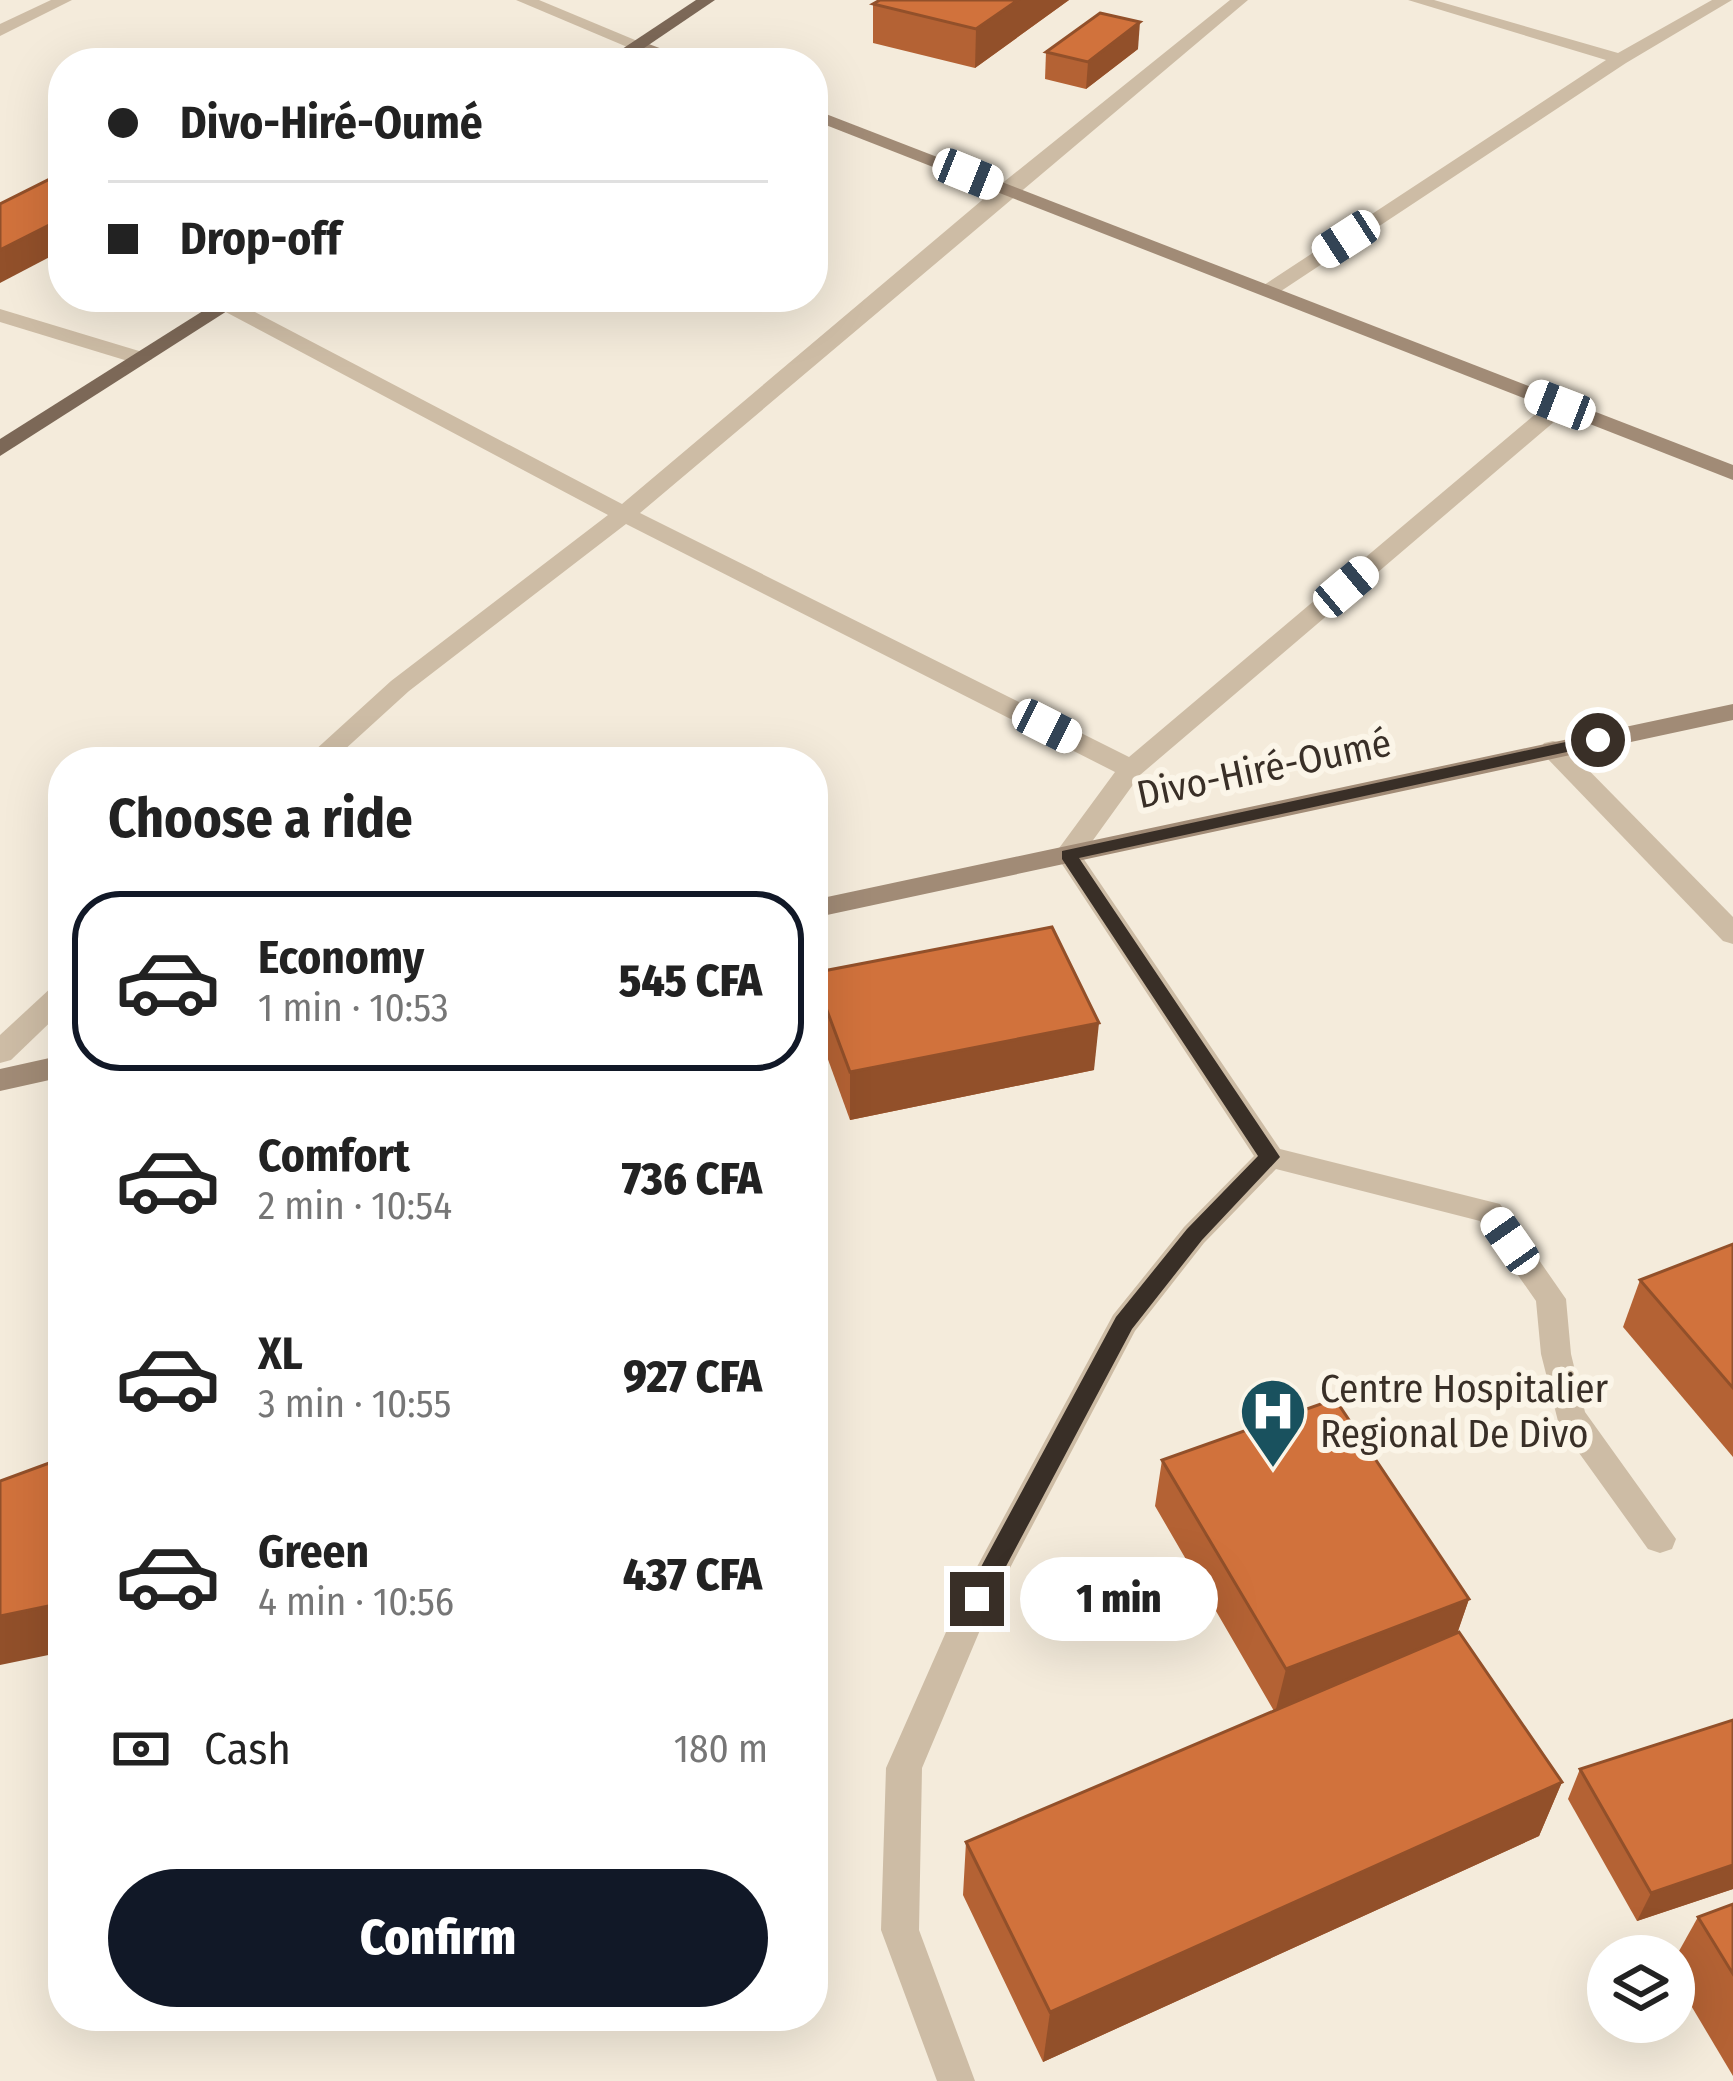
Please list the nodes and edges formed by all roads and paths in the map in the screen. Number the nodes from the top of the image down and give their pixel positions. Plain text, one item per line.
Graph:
1 (64, 0) edge
2 (524, 0) edge
3 (707, 0) edge
4 (1240, 0) edge
5 (1416, 0) edge
6 (1724, 0) edge
7 (0, 31) edge
8 (638, 45) junction
9 (633, 48) edge
10 (646, 48) edge
11 (1621, 59) junction
12 (828, 120) edge
13 (1006, 189) junction
14 (1268, 291) junction
15 (216, 312) edge
16 (253, 312) edge
17 (0, 315) edge
18 (141, 359) junction
19 (1560, 405) junction
20 (0, 449) edge
21 (1733, 472) edge
22 (624, 514) junction
23 (1733, 712) edge
24 (332, 747) edge
25 (1553, 749) junction
26 (1132, 769) junction
27 (1068, 855) junction
28 (828, 906) edge
29 (1733, 934) edge
30 (48, 1007) edge
31 (0, 1052) edge
32 (48, 1069) edge
33 (0, 1080) edge
34 (1270, 1157) junction
35 (1660, 1539) dead end
36 (956, 2081) edge

1 - 7 street
2 - 8 street
3 - 8 main road
4 - 13 street
5 - 11 street
6 - 11 street
8 - 9 main road
8 - 10 street
11 - 14 street
12 - 13 street
13 - 14 street
13 - 22 street
14 - 19 street
15 - 18 main road
16 - 22 street
17 - 18 street
18 - 20 main road
19 - 21 street
19 - 26 street
22 - 24 street
22 - 26 street
23 - 25 street, Divo-Hiré-Oumé
25 - 27 street, Divo-Hiré-Oumé
25 - 29 street
26 - 27 street
27 - 28 street, Divo-Hiré-Oumé
27 - 34 lane
30 - 31 street
32 - 33 street
34 - 35 lane
34 - 36 lane

